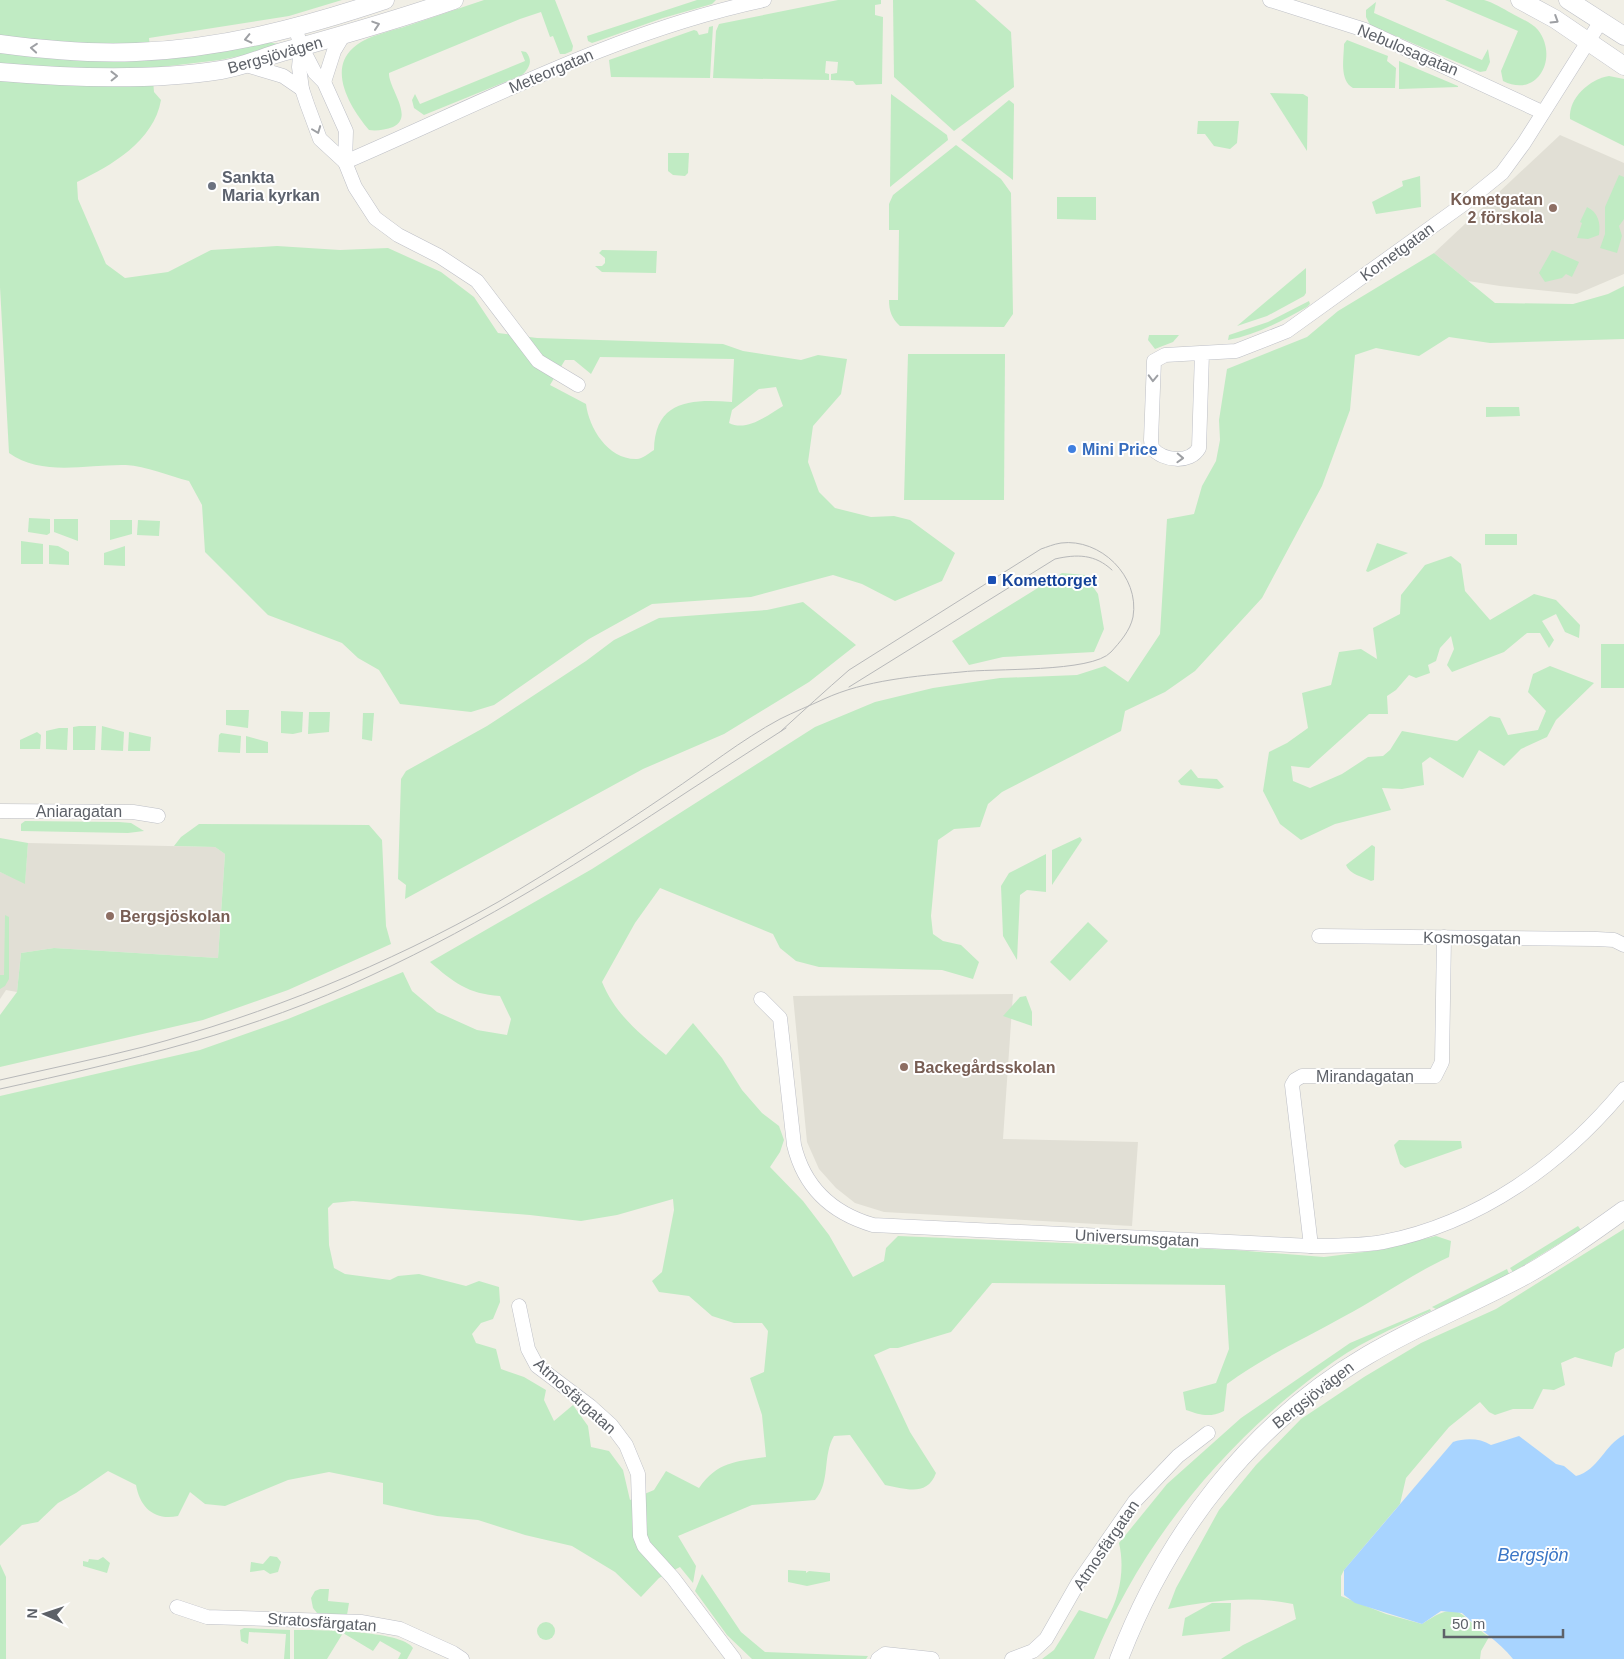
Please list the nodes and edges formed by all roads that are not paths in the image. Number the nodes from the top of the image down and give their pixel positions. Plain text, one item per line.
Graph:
1 (385, 0) edge
2 (454, 0) edge
3 (764, 0) edge
4 (1270, 0) edge
5 (1520, 0) edge
6 (1568, 0) edge
7 (1601, 21) junction
8 (295, 27) junction
9 (343, 36) junction
10 (1624, 36) edge
11 (1589, 43) junction
12 (0, 44) edge
13 (301, 46) junction
14 (246, 65) junction
15 (1624, 66) edge
16 (0, 72) edge
17 (324, 82) junction
18 (302, 89) junction
19 (1542, 112) junction
20 (345, 162) junction
21 (1202, 353) junction
22 (578, 385) dead end
23 (0, 811) edge
24 (158, 816) dead end
25 (1319, 936) dead end
26 (1444, 937) junction
27 (1624, 945) edge
28 (761, 999) dead end
29 (1624, 1089) edge
30 (1624, 1210) edge
31 (1311, 1246) junction
32 (519, 1306) dead end
33 (1208, 1434) dead end
34 (177, 1607) dead end
35 (462, 1659) edge
36 (734, 1659) edge
37 (878, 1659) edge
38 (932, 1659) edge
39 (1012, 1659) edge
40 (1119, 1659) edge

1 - 8 street, Bergsjövägen
9 -> 2 street, Bergsjövägen
3 - 20 street, Meteorgatan
4 - 19 street, Nebulosagatan
5 -> 11 street
6 - 7 street
7 - 10 street
7 - 11 street, Kometgatan
8 -> 12 street, Bergsjövägen
8 - 13 street
9 - 13 street, Bergsjövägen
9 - 17 street
11 - 15 street
11 - 19 street, Kometgatan
13 - 14 street, Bergsjövägen
13 - 17 street
13 - 18 street
16 -> 14 street, Bergsjövägen
14 - 18 street
17 - 20 street
18 -> 20 street
19 - 21 street, Kometgatan
20 - 22 street
21 -> 21 street
23 - 24 street, Aniaragatan
25 - 26 street, Kosmosgatan
26 - 27 street, Kosmosgatan
26 - 31 street, Mirandagatan
28 - 31 street, Universumsgatan
29 - 31 street, Universumsgatan
30 - 40 street, Bergsjövägen
32 - 36 street, Atmosfärgatan
33 - 39 street, Atmosfärgatan
34 - 35 street, Stratosfärgatan
37 - 38 street

